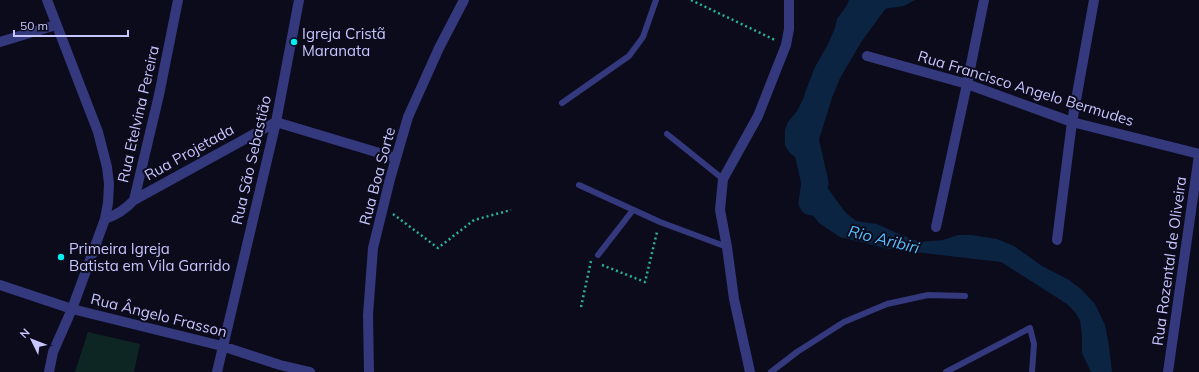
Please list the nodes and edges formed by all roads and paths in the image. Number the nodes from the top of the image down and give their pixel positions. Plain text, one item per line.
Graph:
1 (47, 0) edge
2 (178, 0) edge
3 (299, 0) edge
4 (464, 0) edge
5 (656, 0) edge
6 (692, 0) edge
7 (789, 0) edge
8 (984, 0) edge
9 (1094, 0) edge
10 (56, 25) junction
11 (0, 42) edge
12 (786, 45) junction
13 (867, 56) dead end
14 (967, 84) junction
15 (562, 103) dead end
16 (276, 122) junction
17 (1072, 122) junction
18 (667, 134) dead end
19 (1199, 155) edge
20 (396, 158) junction
21 (723, 179) junction
22 (579, 185) dead end
23 (134, 200) junction
24 (383, 206) junction
25 (511, 210) dead end
26 (633, 210) junction
27 (105, 219) junction
28 (660, 222) junction
29 (936, 227) dead end
30 (1057, 240) dead end
31 (727, 247) junction
32 (598, 255) dead end
33 (0, 285) edge
34 (965, 296) dead end
35 (581, 308) dead end
36 (72, 309) junction
37 (222, 346) junction
38 (49, 372) edge
39 (217, 372) edge
40 (310, 372) edge
41 (369, 372) edge
42 (750, 372) edge
43 (771, 372) edge
44 (946, 372) edge
45 (1032, 372) edge
46 (1168, 372) edge

1 - 10 street
2 - 23 street, Rua Etelvina Pereira
3 - 16 street, Rua São Sebastião
4 - 20 street, Rua Boa Sorte
5 - 15 lane
6 - 12 path
7 - 12 street
8 - 14 street
9 - 17 street
10 - 11 street
10 - 27 street
12 - 21 street
13 - 14 street, Rua Francisco Angelo Bermudes
14 - 17 street, Rua Francisco Angelo Bermudes
14 - 29 street
16 - 20 street
16 - 23 street, Rua Projetada
16 - 37 street, Rua São Sebastião
17 - 19 street, Rua Francisco Angelo Bermudes
17 - 30 street
18 - 21 lane
19 - 46 street, Rua Rozental de Oliveira
20 - 24 street, Rua Boa Sorte
21 - 31 street
22 - 26 lane
23 - 27 street, Rua Etelvina Pereira
24 - 25 path
24 - 41 street, Rua Boa Sorte
26 - 28 lane
26 - 32 lane
27 - 36 street
28 - 31 lane
28 - 35 path
31 - 42 street
33 - 36 street, Rua Ângelo Frasson
34 - 43 lane
36 - 37 street, Rua Ângelo Frasson
36 - 38 street
37 - 39 street, Rua São Sebastião
37 - 40 street, Rua Ângelo Frasson
44 - 45 lane

